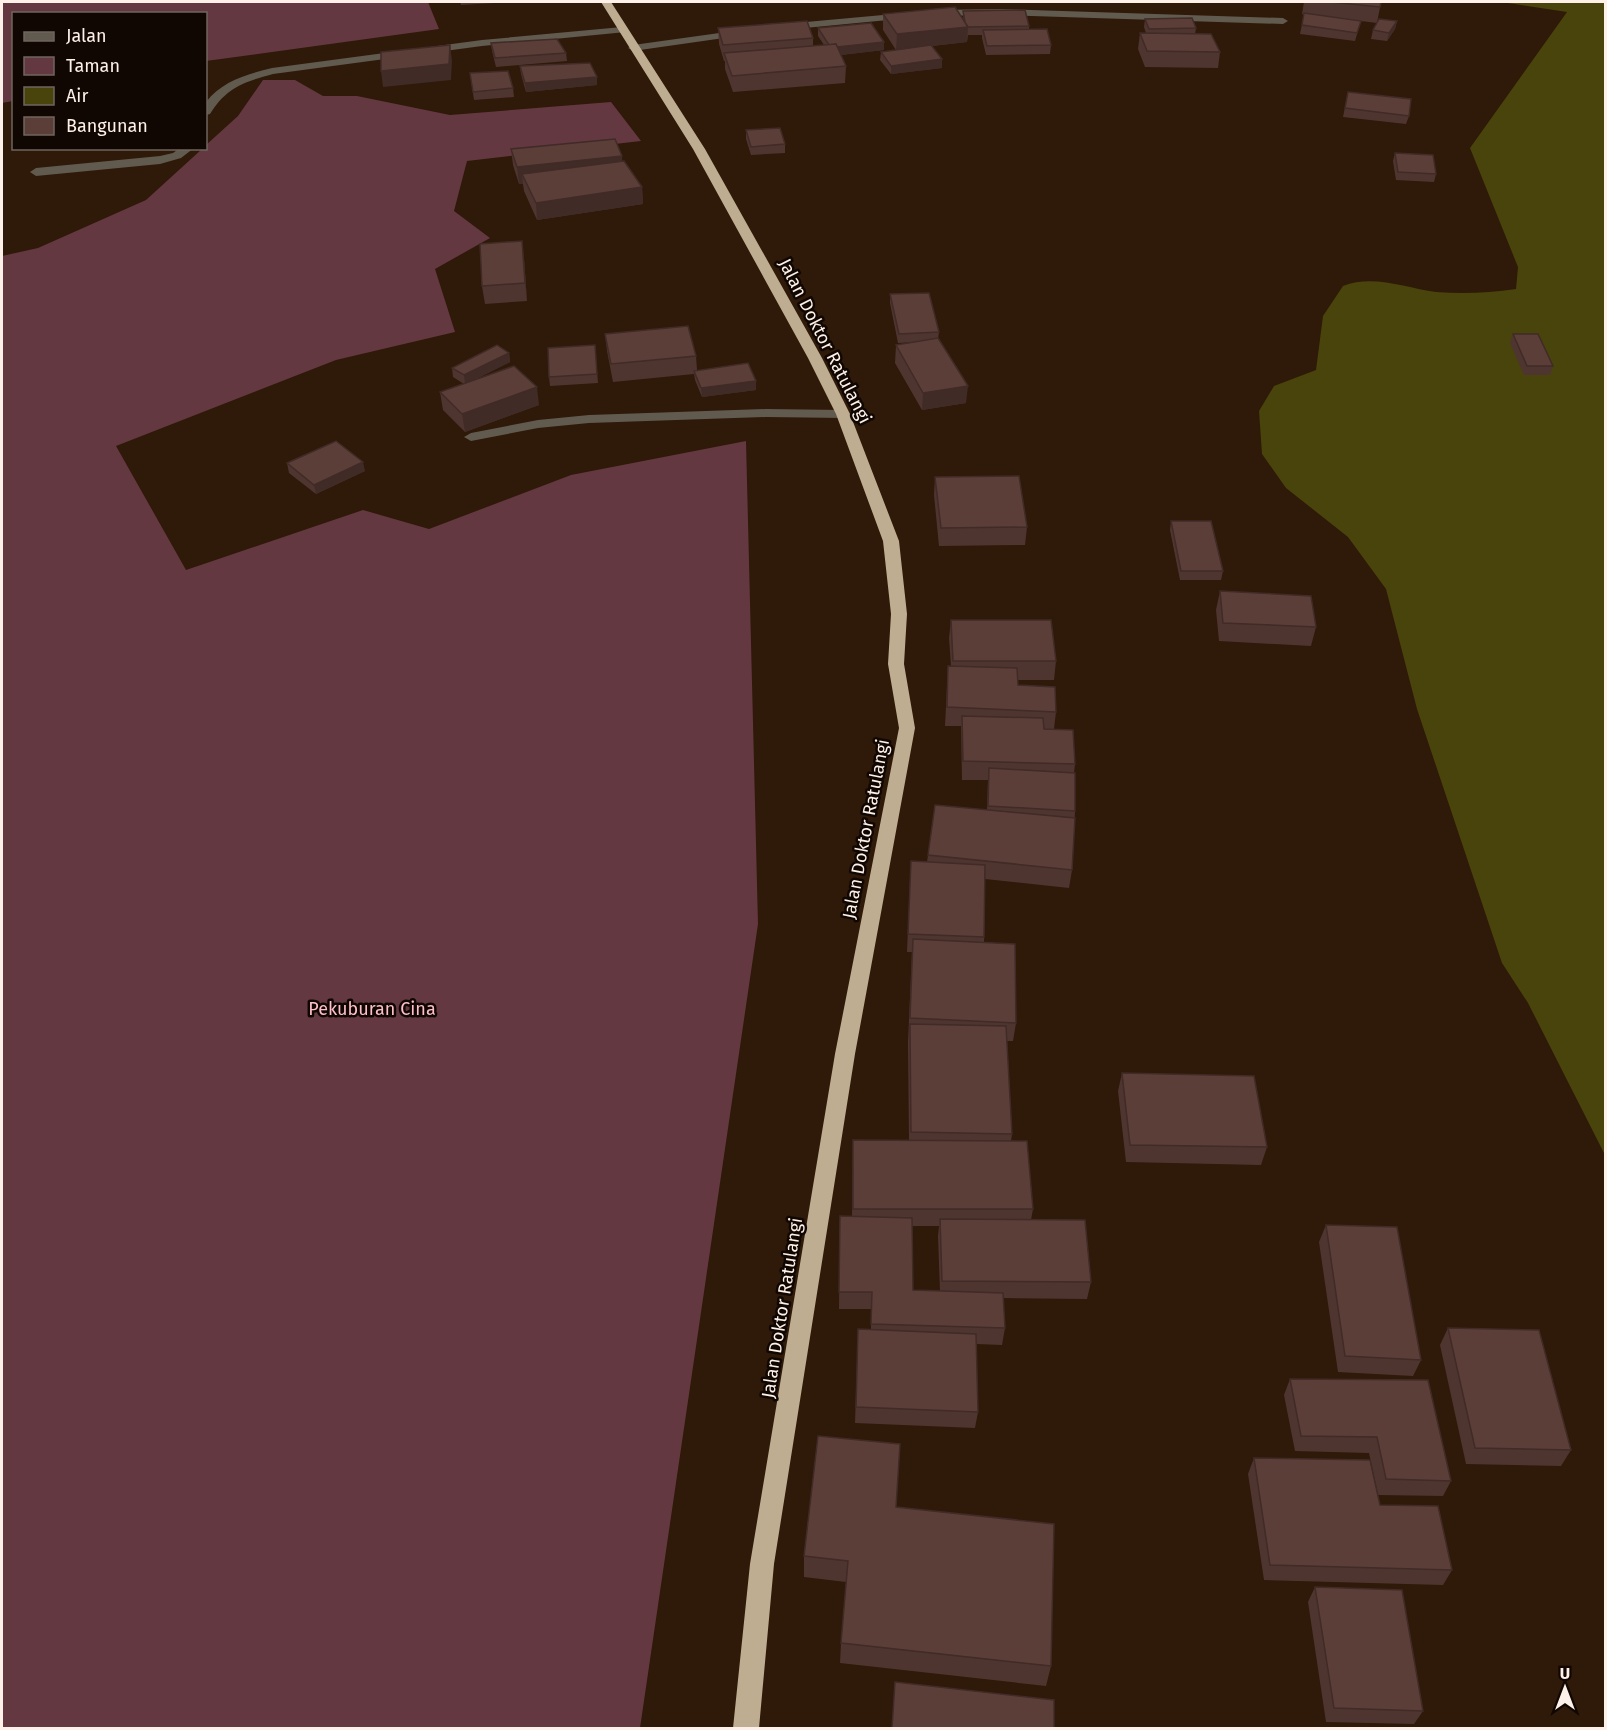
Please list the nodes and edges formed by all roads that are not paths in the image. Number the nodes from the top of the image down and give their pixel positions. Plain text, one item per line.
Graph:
1 (606, 2) edge
2 (1283, 21) dead end
3 (773, 29) edge
4 (622, 30) junction
5 (750, 32) edge
6 (633, 48) junction
7 (207, 108) edge
8 (186, 150) edge
9 (36, 172) dead end
10 (843, 414) junction
11 (471, 437) edge
12 (747, 1728) edge

1 - 4 highway, Jalan Doktor Ratulangi
2 - 3 street
4 - 6 highway, Jalan Doktor Ratulangi
4 - 7 street
5 - 6 street
6 - 10 highway, Jalan Doktor Ratulangi
8 - 9 street
10 - 11 street
10 - 12 highway, Jalan Doktor Ratulangi

